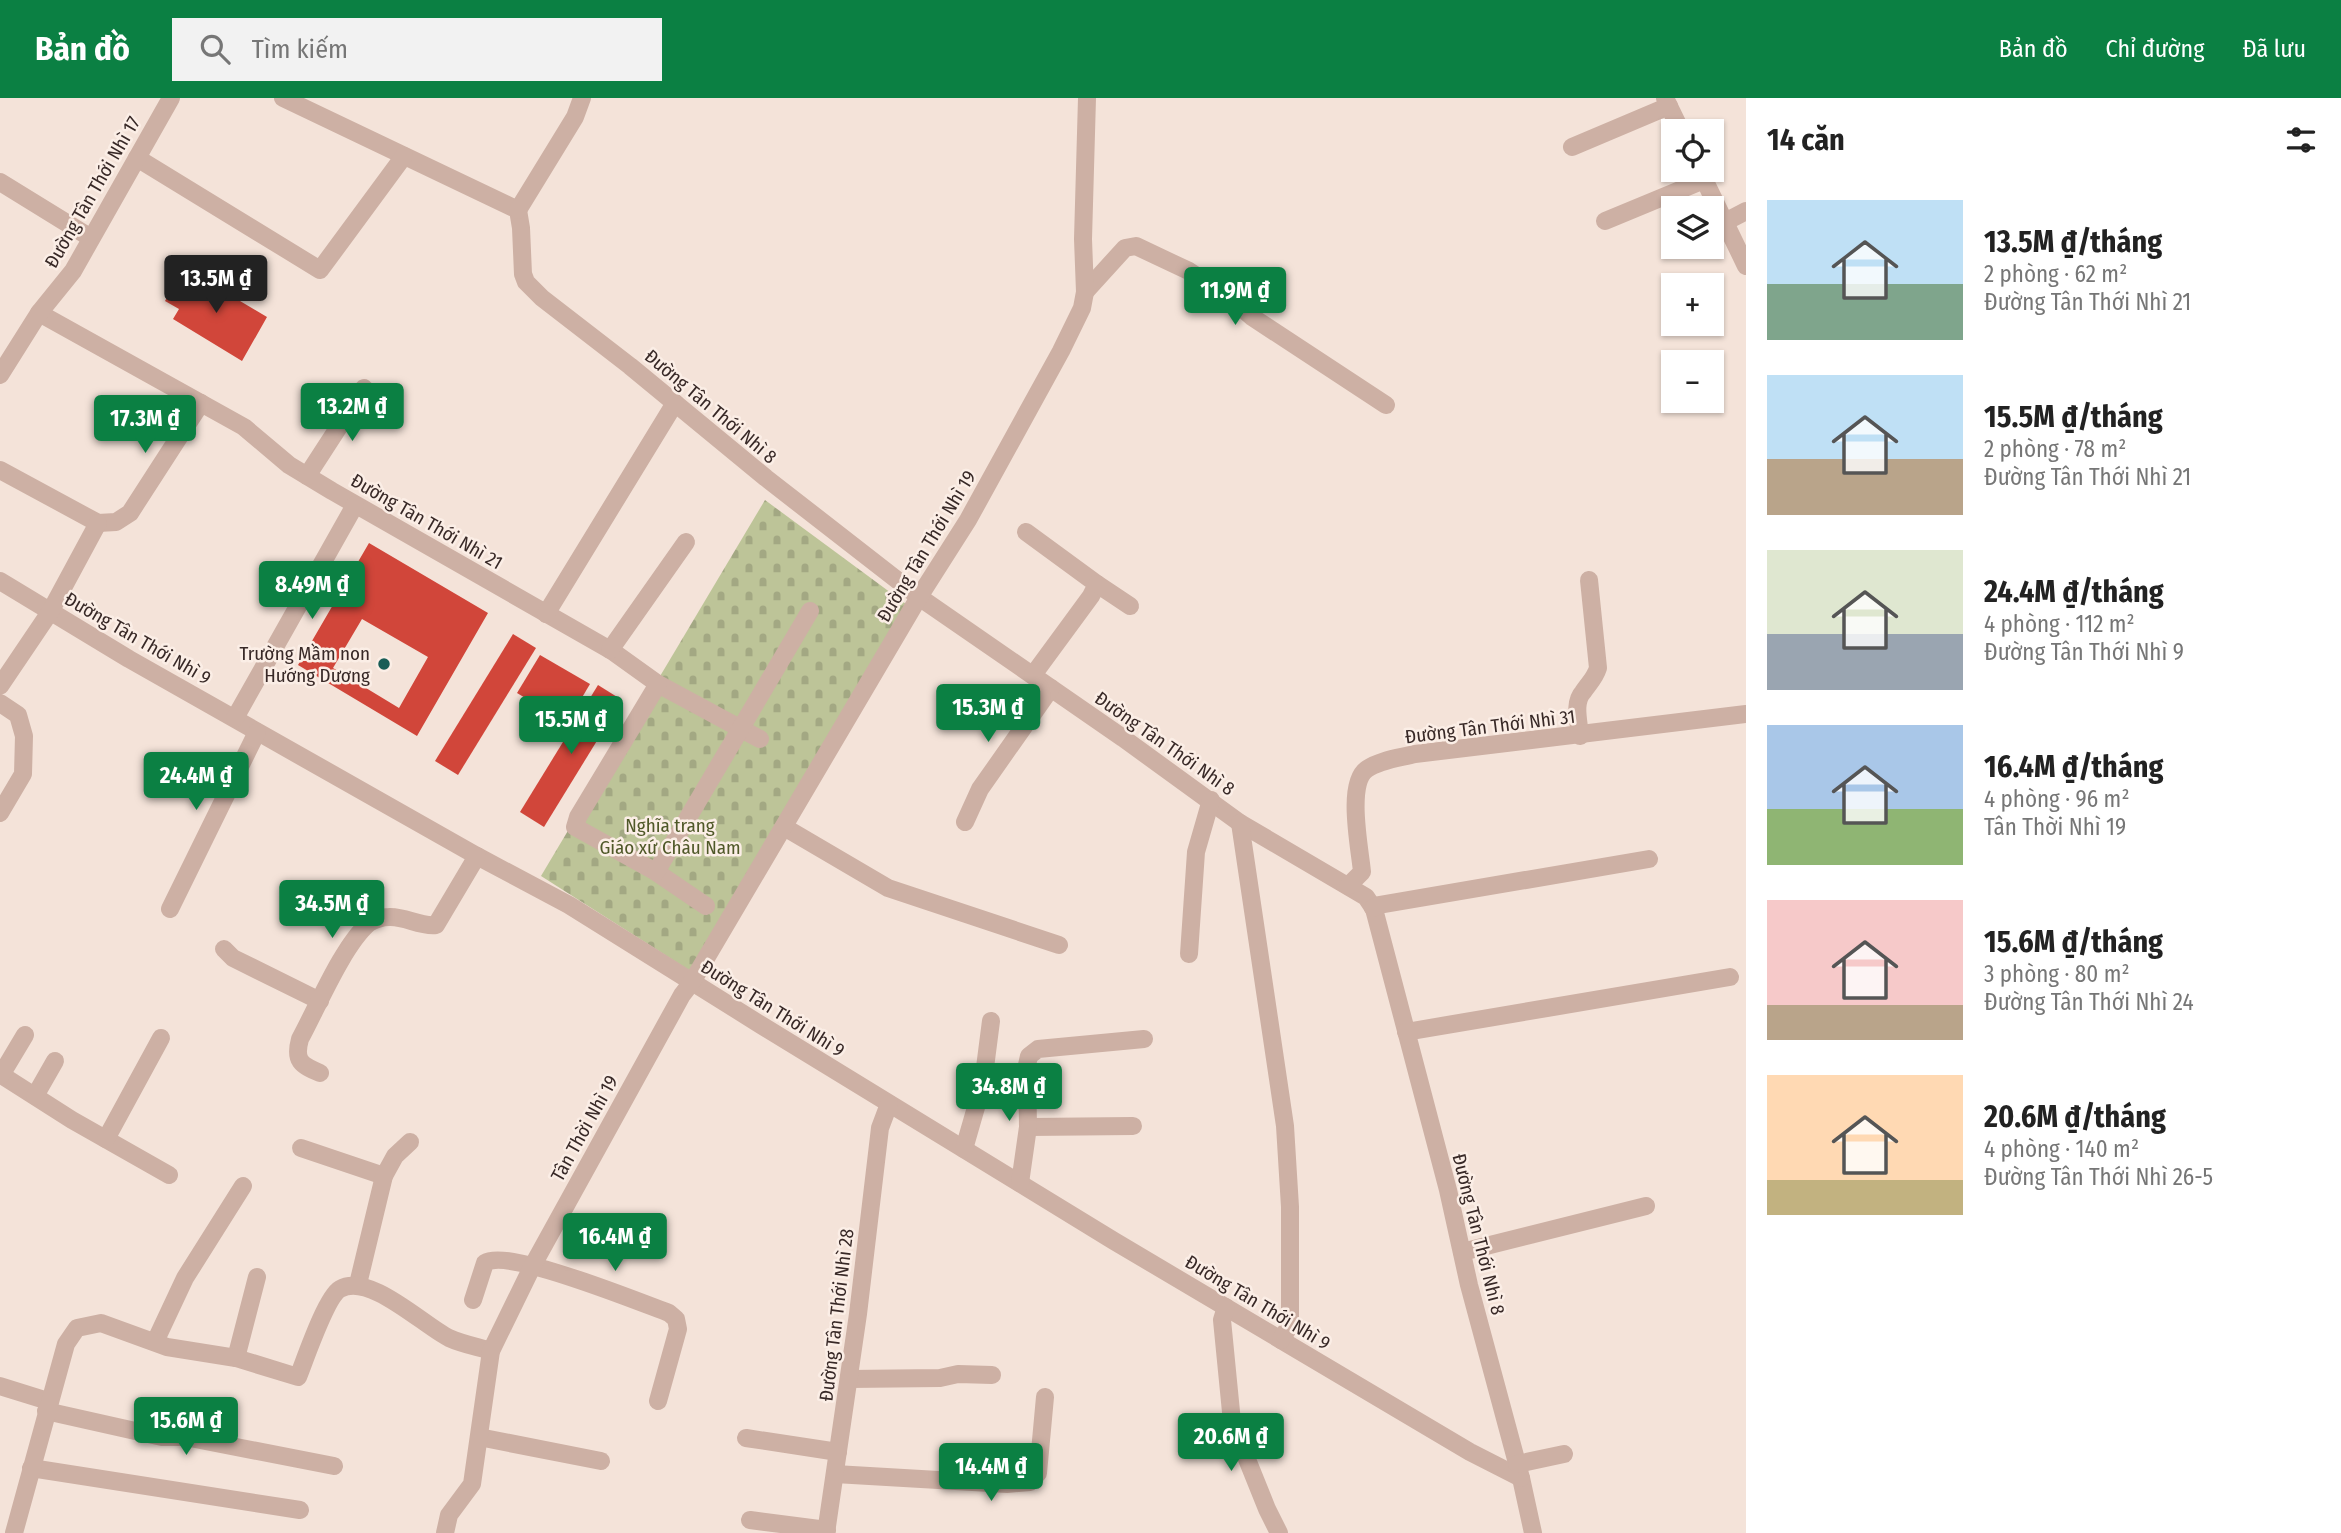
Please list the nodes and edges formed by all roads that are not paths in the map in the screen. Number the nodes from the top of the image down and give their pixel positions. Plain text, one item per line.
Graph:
1 (171, 98) edge
2 (283, 98) edge
3 (582, 98) edge
4 (1087, 98) edge
5 (1667, 102) edge
6 (1675, 119) edge
7 (1572, 147) dead end
8 (404, 156) junction
9 (137, 158) junction
10 (0, 181) edge
11 (1687, 182) edge
12 (1705, 182) edge
13 (518, 210) junction
14 (1746, 211) edge
15 (1605, 221) dead end
16 (1725, 222) junction
17 (91, 238) junction
18 (1746, 266) edge
19 (1085, 292) junction
20 (39, 313) junction
21 (0, 375) edge
22 (364, 388) dead end
23 (201, 403) junction
24 (675, 403) junction
25 (1386, 405) dead end
26 (0, 470) edge
27 (307, 476) junction
28 (355, 505) junction
29 (98, 523) junction
30 (1026, 532) dead end
31 (686, 542) dead end
32 (1589, 580) dead end
33 (0, 581) edge
34 (1097, 584) junction
35 (919, 597) junction
36 (1130, 606) dead end
37 (810, 611) dead end
38 (50, 612) junction
39 (546, 614) junction
40 (610, 650) junction
41 (1033, 675) junction
42 (654, 681) junction
43 (0, 686) edge
44 (1051, 688) junction
45 (0, 703) edge
46 (1746, 714) edge
47 (235, 718) junction
48 (743, 729) junction
49 (257, 732) junction
50 (1580, 736) junction
51 (761, 739) dead end
52 (1211, 800) junction
53 (0, 813) edge
54 (965, 822) dead end
55 (1240, 822) junction
56 (784, 827) junction
57 (477, 856) junction
58 (1649, 859) dead end
59 (656, 873) junction
60 (1348, 886) junction
61 (706, 906) dead end
62 (1373, 908) junction
63 (170, 909) dead end
64 (1059, 945) dead end
65 (224, 949) dead end
66 (1189, 954) dead end
67 (1730, 977) dead end
68 (692, 982) junction
69 (320, 1001) junction
70 (991, 1021) dead end
71 (1405, 1032) junction
72 (25, 1035) dead end
73 (161, 1038) dead end
74 (1144, 1039) dead end
75 (55, 1060) dead end
76 (320, 1073) dead end
77 (1, 1075) edge
78 (35, 1096) junction
79 (889, 1104) junction
80 (1133, 1126) dead end
81 (1028, 1127) junction
82 (106, 1139) junction
83 (410, 1142) dead end
84 (301, 1148) dead end
85 (964, 1149) junction
86 (169, 1175) dead end
87 (384, 1176) junction
88 (1020, 1183) junction
89 (243, 1186) dead end
90 (1646, 1206) dead end
91 (1462, 1252) junction
92 (533, 1265) junction
93 (257, 1277) dead end
94 (358, 1284) junction
95 (472, 1300) dead end
96 (1226, 1307) junction
97 (1281, 1340) junction
98 (155, 1342) junction
99 (491, 1351) junction
100 (236, 1358) junction
101 (992, 1375) dead end
102 (849, 1379) junction
103 (0, 1386) edge
104 (1045, 1397) dead end
105 (658, 1401) dead end
106 (47, 1406) junction
107 (478, 1437) junction
108 (746, 1438) dead end
109 (838, 1452) junction
110 (1564, 1454) dead end
111 (601, 1461) dead end
112 (334, 1466) dead end
113 (31, 1468) junction
114 (1519, 1471) junction
115 (835, 1474) junction
116 (300, 1510) dead end
117 (750, 1520) dead end
118 (827, 1531) edge
119 (14, 1533) edge
120 (445, 1533) edge
121 (1279, 1533) edge
122 (1533, 1533) edge

1 - 9 street, Đường Tân Thới Nhì 17
2 - 8 street
3 - 13 street
4 - 19 street, Đường Tân Thới Nhì 19
5 - 6 street
5 - 7 street
8 - 9 street
8 - 13 street
9 - 17 street, Đường Tân Thới Nhì 17
10 - 17 street
11 - 15 street
12 - 16 street
13 - 24 street, Đường Tân Thới Nhì 8
14 - 16 street
16 - 18 street
17 - 20 street, Đường Tân Thới Nhì 17
19 - 25 street
19 - 35 street, Đường Tân Thới Nhì 19
20 - 21 street, Đường Tân Thới Nhì 17
20 - 23 street, Đường Tân Thới Nhì 21
22 - 27 street
23 - 27 street, Đường Tân Thới Nhì 21
23 - 29 street
24 - 35 street, Đường Tân Thới Nhì 8
24 - 39 street
26 - 29 street
27 - 28 street, Đường Tân Thới Nhì 21
28 - 39 street, Đường Tân Thới Nhì 21
28 - 47 street
29 - 38 street
30 - 34 street
31 - 40 street
32 - 50 street
33 - 38 street, Đường Tân Thới Nhì 9
34 - 36 street
34 - 41 street
35 - 41 street, Đường Tân Thới Nhì 8
35 - 56 street, Đường Tân Thới Nhì 19
37 - 48 street
38 - 43 street
38 - 47 street, Đường Tân Thới Nhì 9
39 - 40 street, Đường Tân Thới Nhì 21
40 - 42 street, Đường Tân Thới Nhì 21
41 - 44 street, Đường Tân Thới Nhì 8
42 - 48 street, Đường Tân Thới Nhì 21
42 - 59 street
44 - 52 street, Đường Tân Thới Nhì 8
44 - 54 street
45 - 53 street
46 - 50 street, Đường Tân Thới Nhì 31
47 - 49 street, Đường Tân Thới Nhì 9
48 - 51 street, Đường Tân Thới Nhì 21
48 - 59 street
49 - 57 street, Đường Tân Thới Nhì 9
49 - 63 street
50 - 60 street, Đường Tân Thới Nhì 31
52 - 55 street, Đường Tân Thới Nhì 8
52 - 66 street
55 - 60 street, Đường Tân Thới Nhì 8
55 - 97 street
56 - 64 street
56 - 68 street, Đường Tân Thới Nhì 19
57 - 68 street, Đường Tân Thới Nhì 9
57 - 69 street
58 - 62 street
59 - 61 street
60 - 62 street, Đường Tân Thới Nhì 8
62 - 71 street, Đường Tân Thới Nhì 8
65 - 69 street
67 - 71 street
68 - 79 street, Đường Tân Thới Nhì 9
68 - 92 street, Tân Thời Nhì 19
69 - 76 street
70 - 85 street
71 - 91 street, Đường Tân Thới Nhì 8
72 - 77 street
73 - 82 street
74 - 81 street
75 - 78 street
77 - 78 street
78 - 82 street
79 - 85 street, Đường Tân Thới Nhì 9
79 - 102 street, Đường Tân Thới Nhì 28
80 - 81 street
81 - 88 street
82 - 86 street
83 - 87 street
84 - 87 street
85 - 88 street, Đường Tân Thới Nhì 9
87 - 94 street
88 - 96 street, Đường Tân Thới Nhì 9
89 - 98 street
90 - 91 street
91 - 114 street, Đường Tân Thới Nhì 8
92 - 95 street
92 - 99 street, Tân Thời Nhì 19
92 - 105 street
93 - 100 street
94 - 99 street
94 - 100 street
96 - 97 street, Đường Tân Thới Nhì 9
96 - 121 street
97 - 114 street, Đường Tân Thới Nhì 9
98 - 100 street
98 - 106 street
99 - 107 street, Tân Thời Nhì 19
101 - 102 street
102 - 109 street, Đường Tân Thới Nhì 28
103 - 106 street
104 - 115 street
106 - 112 street
106 - 113 street
107 - 111 street
107 - 120 street, Tân Thời Nhì 19
108 - 109 street
109 - 115 street, Đường Tân Thới Nhì 28
110 - 114 street
113 - 116 street
113 - 119 street
114 - 122 street, Đường Tân Thới Nhì 8
115 - 118 street, Đường Tân Thới Nhì 28
117 - 118 street

